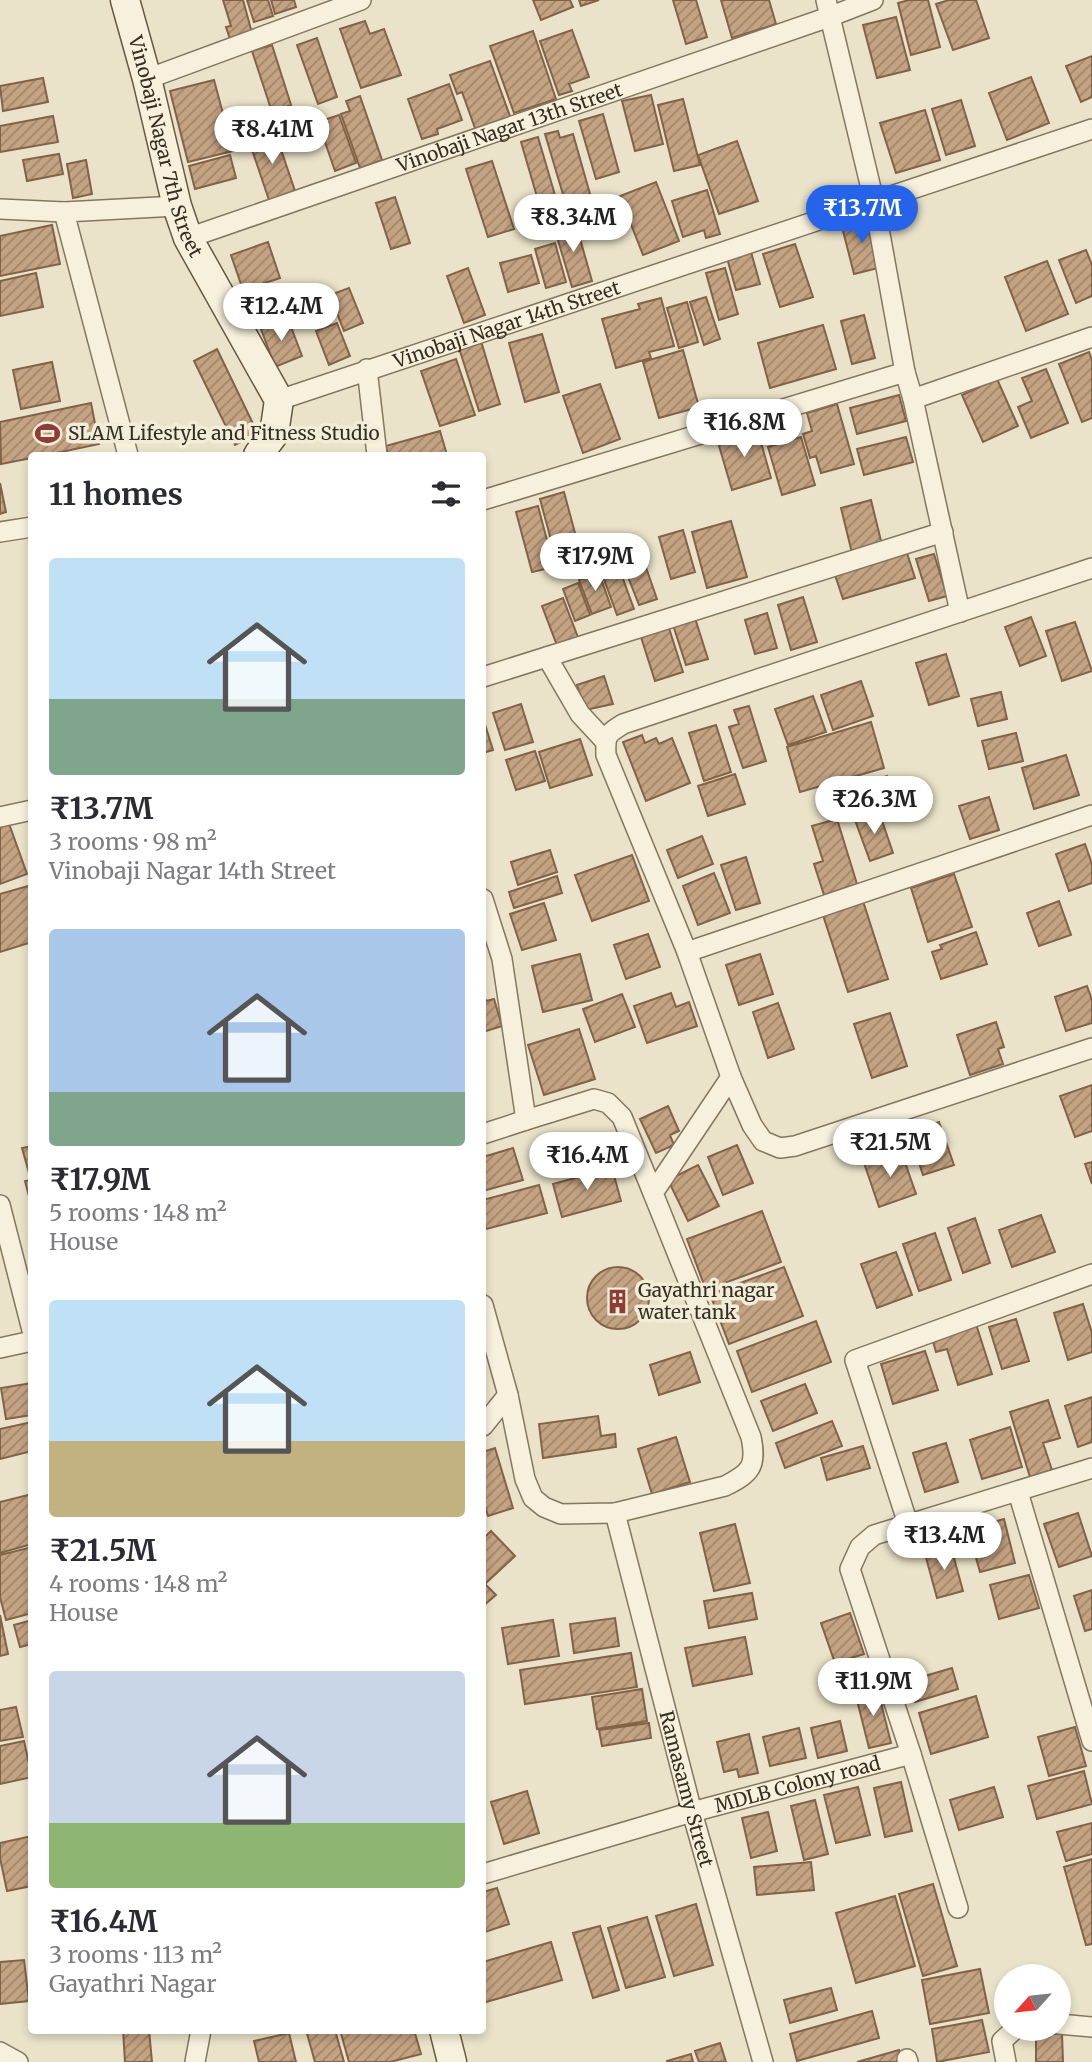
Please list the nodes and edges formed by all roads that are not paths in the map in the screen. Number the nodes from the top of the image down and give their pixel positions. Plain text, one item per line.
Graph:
1 (125, 0) edge
2 (361, 0) edge
3 (873, 0) edge
4 (828, 8) edge
5 (146, 79) junction
6 (1092, 129) edge
7 (874, 201) junction
8 (177, 206) junction
9 (0, 208) edge
10 (64, 212) junction
11 (188, 238) junction
12 (1092, 337) edge
13 (367, 369) junction
14 (905, 372) junction
15 (913, 399) junction
16 (279, 400) junction
17 (127, 452) edge
18 (260, 452) edge
19 (377, 452) edge
20 (486, 499) edge
21 (28, 528) edge
22 (0, 532) edge
23 (943, 532) junction
24 (1092, 568) edge
25 (960, 612) junction
26 (547, 657) junction
27 (486, 676) edge
28 (605, 741) junction
29 (28, 811) edge
30 (1092, 815) edge
31 (0, 817) edge
32 (486, 917) edge
33 (490, 942) edge
34 (687, 952) junction
35 (1092, 1048) edge
36 (732, 1077) junction
37 (526, 1121) junction
38 (486, 1133) edge
39 (653, 1193) junction
40 (0, 1205) edge
41 (1092, 1274) edge
42 (28, 1315) edge
43 (486, 1316) edge
44 (28, 1342) edge
45 (0, 1348) edge
46 (508, 1395) junction
47 (486, 1422) edge
48 (1092, 1468) edge
49 (1018, 1492) junction
50 (615, 1513) junction
51 (908, 1524) junction
52 (1092, 1741) edge
53 (911, 1754) junction
54 (692, 1812) junction
55 (486, 1873) edge
56 (958, 1908) dead end
57 (1071, 2025) edge
58 (1092, 2028) edge
59 (200, 2034) edge
60 (445, 2034) edge
61 (1003, 2041) edge
62 (0, 2052) edge
63 (18, 2062) edge
64 (195, 2062) edge
65 (452, 2062) edge
66 (763, 2062) edge
67 (1006, 2062) edge

1 - 5 street, Vinobaji Nagar 7th Street
2 - 5 street
3 - 4 street, Vinobaji Nagar 13th Street
4 - 7 street
4 - 11 street, Vinobaji Nagar 13th Street
5 - 8 street, Vinobaji Nagar 7th Street
6 - 7 street, Vinobaji Nagar 14th Street
7 - 13 street, Vinobaji Nagar 14th Street
7 - 14 street
8 - 10 street
8 - 11 street, Vinobaji Nagar 7th Street
9 - 10 street
10 - 17 street
11 - 16 street, Vinobaji Nagar 7th Street
12 - 15 street
13 - 16 street, Vinobaji Nagar 14th Street
13 - 19 street
14 - 15 street
14 - 20 street
15 - 23 street
16 - 18 street
21 - 22 street
23 - 25 street
23 - 26 street
24 - 25 street
25 - 28 street
26 - 27 street
26 - 28 street
28 - 34 street
29 - 31 street
30 - 34 street
32 - 33 street
33 - 37 street
34 - 36 street
35 - 36 street
36 - 39 street
37 - 38 street
37 - 39 street
39 - 50 street
40 - 42 street
41 - 51 street
43 - 46 street
44 - 45 street
46 - 47 street
46 - 50 street
48 - 49 street
49 - 51 street
49 - 52 street
50 - 54 street, Ramasamy Street
51 - 53 street
53 - 54 street, MDLB Colony road
53 - 56 street
54 - 55 street, MDLB Colony road
54 - 66 street, Ramasamy Street
57 - 58 street
59 - 64 street
60 - 65 street
61 - 67 street
62 - 63 street

